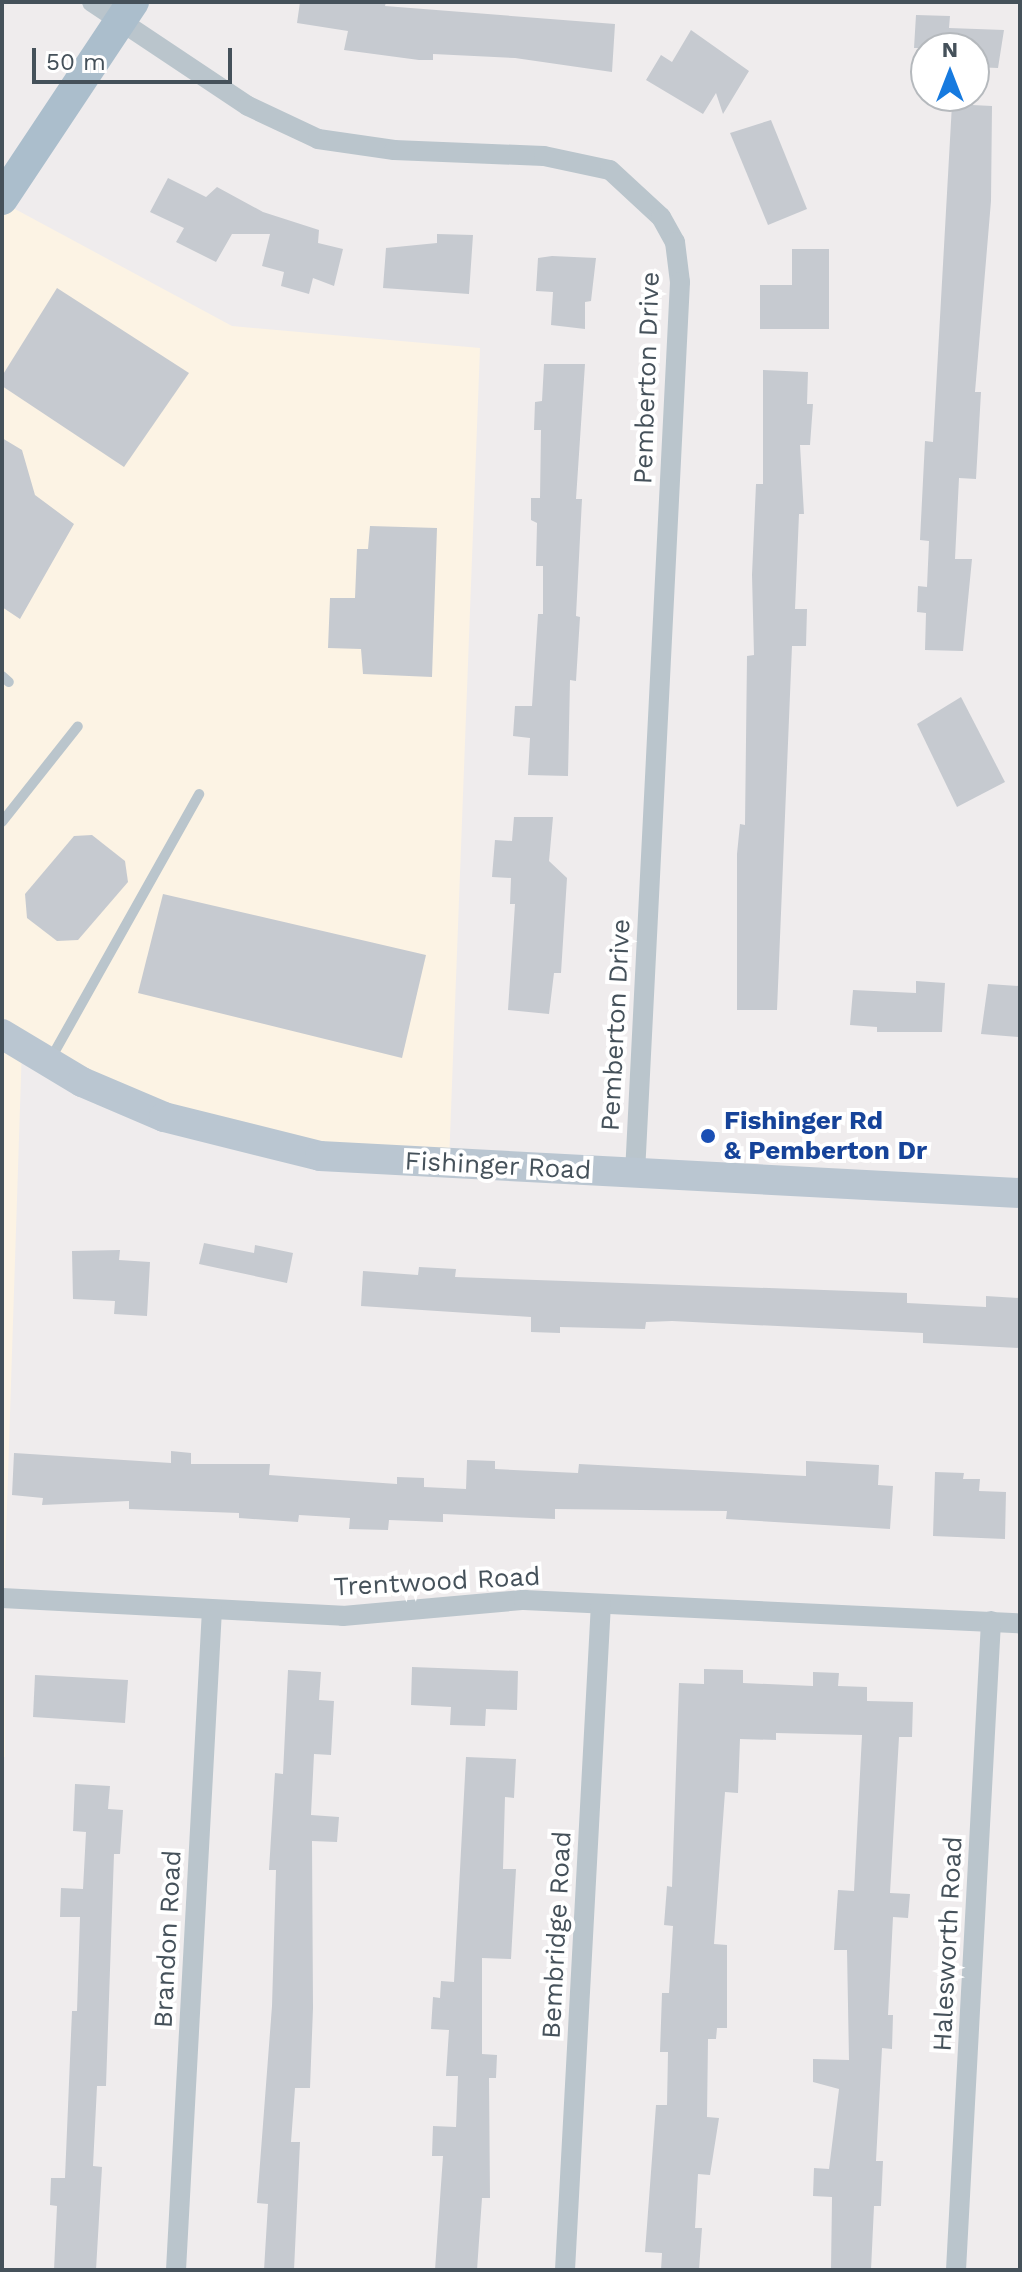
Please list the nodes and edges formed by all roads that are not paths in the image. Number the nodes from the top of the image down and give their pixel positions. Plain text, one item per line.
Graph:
1 (92, 2) edge
2 (127, 11) edge
3 (2, 199) edge
4 (78, 726) dead end
5 (199, 794) dead end
6 (2, 822) edge
7 (2, 1034) edge
8 (49, 1062) junction
9 (635, 1173) junction
10 (1020, 1193) edge
11 (2, 1598) edge
12 (601, 1604) junction
13 (212, 1610) junction
14 (991, 1621) junction
15 (1020, 1623) edge
16 (176, 2270) edge
17 (565, 2270) edge
18 (956, 2270) edge

1 - 2 street, Pemberton Drive
2 - 3 main road
2 - 9 street, Pemberton Drive
4 - 6 lane
5 - 8 lane
7 - 8 main road, Fishinger Road
8 - 9 main road, Fishinger Road
9 - 10 main road, Fishinger Road
11 - 13 street, Trentwood Road
12 - 13 street, Trentwood Road
12 - 14 street, Trentwood Road
12 - 17 street, Bembridge Road
13 - 16 street, Brandon Road
14 - 15 street, Trentwood Road
14 - 18 street, Halesworth Road

